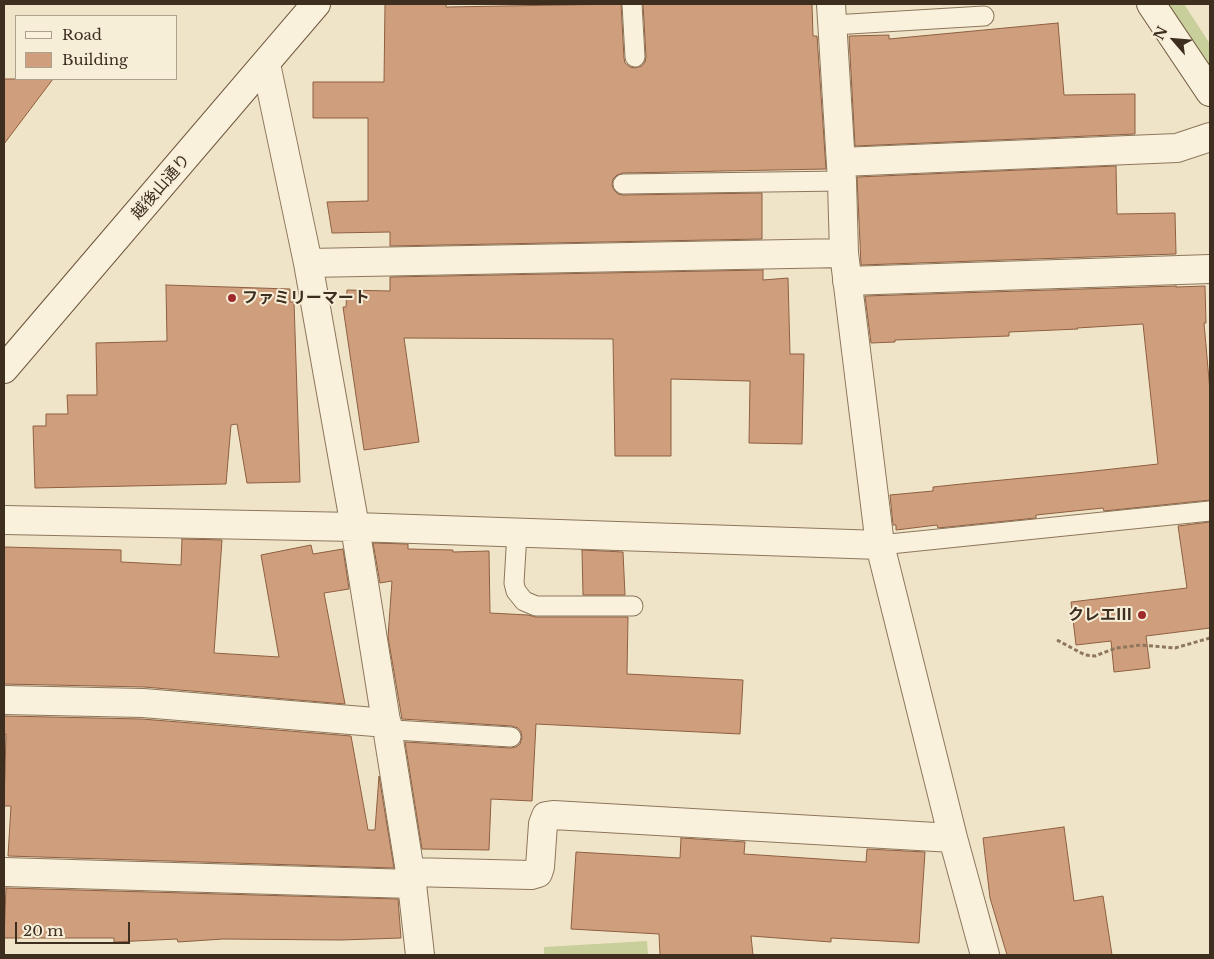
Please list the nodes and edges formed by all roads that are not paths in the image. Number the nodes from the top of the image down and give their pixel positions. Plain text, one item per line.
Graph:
1 (316, 4) edge
2 (632, 4) edge
3 (1151, 4) edge
4 (832, 15) edge
5 (984, 16) dead end
6 (635, 58) dead end
7 (266, 64) junction
8 (1210, 92) edge
9 (1210, 138) edge
10 (841, 172) junction
11 (623, 184) dead end
12 (844, 253) junction
13 (308, 263) junction
14 (1210, 269) edge
15 (847, 281) junction
16 (4, 369) edge
17 (1210, 511) edge
18 (4, 520) edge
19 (355, 527) junction
20 (517, 533) junction
21 (880, 545) junction
22 (633, 606) dead end
23 (4, 700) edge
24 (388, 727) junction
25 (511, 737) dead end
26 (953, 838) junction
27 (4, 872) edge
28 (411, 878) junction
29 (420, 955) edge
30 (985, 955) edge

1 - 7 street, 越後山通り
2 - 6 lane
3 - 8 street
4 - 5 lane
4 - 10 street
7 - 13 street
7 - 16 street, 越後山通り
9 - 10 street
10 - 11 lane
10 - 12 street
12 - 13 street
12 - 15 street
13 - 19 street
14 - 15 street
15 - 21 street
17 - 21 lane
18 - 19 street
19 - 20 street
19 - 24 street
20 - 21 street
20 - 22 lane
21 - 26 street
23 - 24 street
24 - 25 lane
24 - 28 street
26 - 28 street
26 - 30 street
27 - 28 street
28 - 29 street

